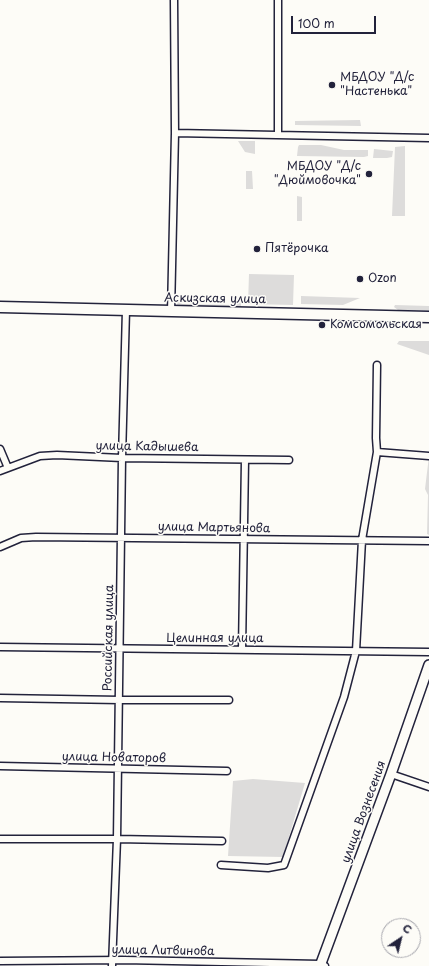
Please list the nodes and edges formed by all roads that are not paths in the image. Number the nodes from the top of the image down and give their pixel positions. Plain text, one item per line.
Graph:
1 (174, 0) edge
2 (278, 0) edge
3 (175, 133) junction
4 (278, 135) junction
5 (429, 138) edge
6 (0, 308) edge
7 (126, 310) junction
8 (171, 312) junction
9 (429, 317) edge
10 (377, 365) dead end
11 (0, 449) edge
12 (377, 452) junction
13 (429, 456) edge
14 (122, 458) junction
15 (245, 460) junction
16 (289, 460) dead end
17 (8, 468) junction
18 (0, 471) edge
19 (122, 538) junction
20 (244, 539) junction
21 (362, 540) junction
22 (429, 541) edge
23 (0, 546) edge
24 (0, 647) edge
25 (120, 649) junction
26 (242, 650) junction
27 (356, 651) junction
28 (429, 652) edge
29 (429, 665) edge
30 (0, 698) edge
31 (120, 700) junction
32 (229, 700) dead end
33 (0, 766) edge
34 (118, 769) junction
35 (227, 771) dead end
36 (391, 774) junction
37 (429, 787) edge
38 (0, 839) edge
39 (117, 839) junction
40 (222, 841) dead end
41 (221, 865) dead end
42 (0, 961) edge
43 (112, 963) edge
44 (322, 965) edge

1 - 3 street
2 - 4 street
3 - 4 street
3 - 8 street
4 - 5 street
6 - 7 main road, Аскизская улица
7 - 8 main road, Аскизская улица
7 - 14 street, Российская улица
8 - 9 main road, Аскизская улица
10 - 12 street
11 - 17 street
12 - 13 street
12 - 21 street
14 - 15 street, улица Кадышева
14 - 17 street, улица Кадышева
14 - 19 street, Российская улица
15 - 16 street, улица Кадышева
15 - 20 street
17 - 18 street, улица Кадышева
19 - 20 street, улица Мартьянова
19 - 23 street, улица Мартьянова
19 - 25 street, Российская улица
20 - 21 street, улица Мартьянова
20 - 26 street
21 - 22 street, улица Мартьянова
21 - 27 street
24 - 25 street, Целинная улица
25 - 26 street, Целинная улица
25 - 31 street, Российская улица
26 - 27 street, Целинная улица
27 - 28 street, Целинная улица
27 - 41 street
29 - 36 street, улица Вознесения
30 - 31 street
31 - 32 street
31 - 34 street, Российская улица
33 - 34 street, улица Новаторов
34 - 35 street, улица Новаторов
34 - 39 street, Российская улица
36 - 37 street
36 - 44 street, улица Вознесения
38 - 39 street
39 - 40 street
39 - 43 street, Российская улица
42 - 43 street, улица Литвинова
43 - 44 street, улица Литвинова

